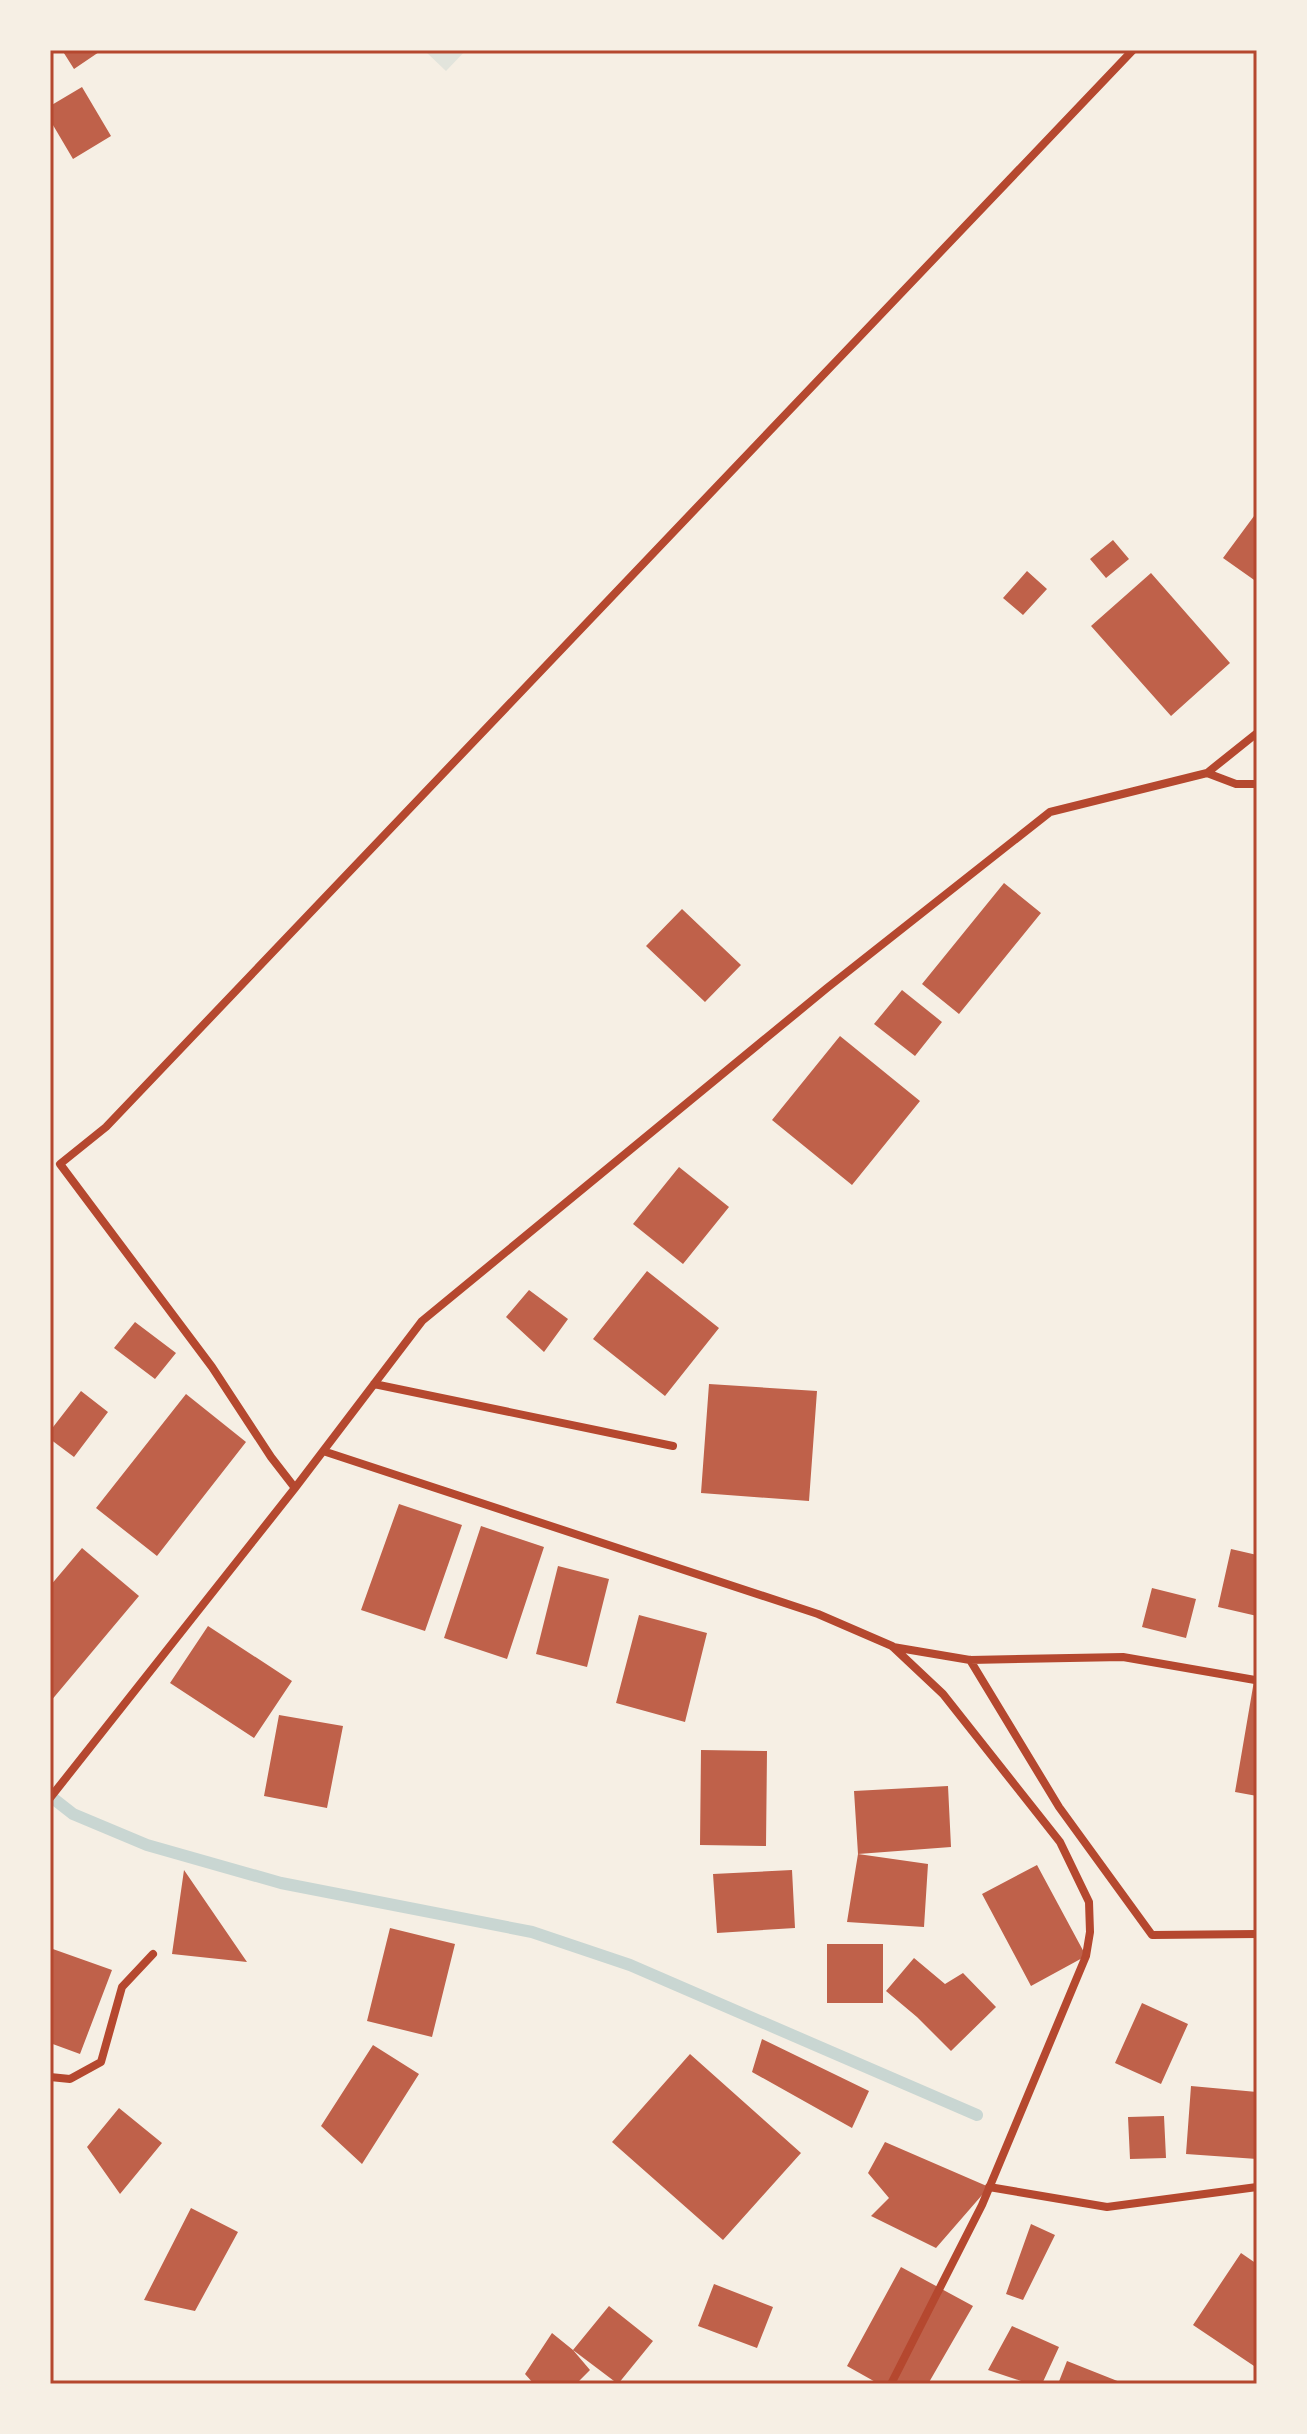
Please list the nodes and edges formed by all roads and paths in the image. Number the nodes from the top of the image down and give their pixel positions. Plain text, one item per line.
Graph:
1 (1133, 50) edge
2 (1257, 733) edge
3 (1207, 773) junction
4 (1257, 784) edge
5 (374, 1384) junction
6 (673, 1446) dead end
7 (323, 1451) junction
8 (295, 1488) junction
9 (892, 1646) junction
10 (970, 1660) junction
11 (1255, 1680) dead end
12 (50, 1798) edge
13 (1257, 1934) edge
14 (153, 1954) dead end
15 (50, 2077) edge
16 (989, 2187) junction
17 (1257, 2187) edge
18 (891, 2384) edge

1 - 8 street
2 - 3 street
3 - 4 street
3 - 5 street
5 - 6 street
5 - 7 street
7 - 8 street
7 - 9 street
8 - 12 street
9 - 10 street
9 - 16 street
10 - 11 street
10 - 13 street
14 - 15 street
16 - 17 street
16 - 18 street

